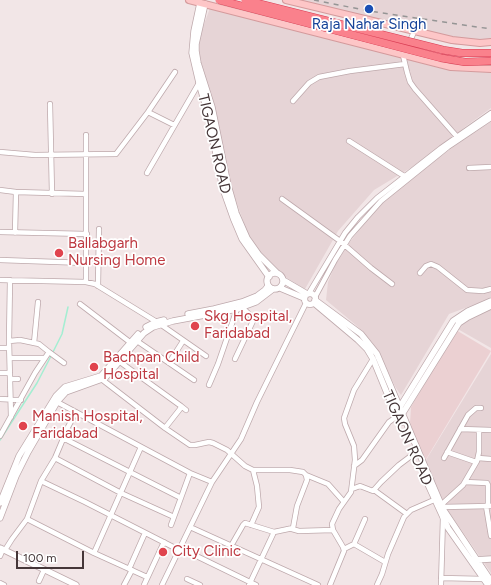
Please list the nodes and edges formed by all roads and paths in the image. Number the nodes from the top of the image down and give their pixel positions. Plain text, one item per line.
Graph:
1 (189, 0) edge
2 (219, 0) edge
3 (245, 0) edge
4 (286, 0) edge
5 (303, 2) edge
6 (203, 4) junction
7 (414, 32) junction
8 (491, 42) edge
9 (491, 53) edge
10 (404, 56) junction
11 (491, 61) edge
12 (405, 64) junction
13 (491, 69) edge
14 (175, 72) dead end
15 (199, 84) junction
16 (293, 101) dead end
17 (50, 104) dead end
18 (148, 112) junction
19 (491, 113) edge
20 (491, 118) edge
21 (174, 125) junction
22 (86, 135) dead end
23 (459, 138) junction
24 (349, 141) dead end
25 (0, 152) edge
26 (52, 154) junction
27 (86, 154) junction
28 (491, 167) edge
29 (469, 168) dead end
30 (221, 171) junction
31 (147, 173) dead end
32 (404, 176) junction
33 (0, 190) edge
34 (16, 192) junction
35 (52, 194) junction
36 (86, 194) junction
37 (282, 199) dead end
38 (99, 229) dead end
39 (0, 232) edge
40 (15, 233) junction
41 (87, 234) junction
42 (340, 241) junction
43 (344, 245) junction
44 (0, 260) edge
45 (86, 263) junction
46 (420, 273) dead end
47 (277, 274) junction
48 (269, 276) junction
49 (0, 280) edge
50 (10, 280) junction
51 (283, 280) junction
52 (86, 282) junction
53 (392, 284) dead end
54 (98, 286) junction
55 (274, 288) junction
56 (491, 289) edge
57 (307, 297) junction
58 (315, 300) junction
59 (491, 301) edge
60 (38, 302) dead end
61 (80, 304) dead end
62 (491, 306) edge
63 (239, 308) junction
64 (158, 323) junction
65 (9, 341) junction
66 (137, 341) junction
67 (183, 341) junction
68 (34, 343) junction
69 (130, 343) junction
70 (0, 348) edge
71 (9, 348) junction
72 (48, 352) junction
73 (206, 356) dead end
74 (10, 358) junction
75 (44, 358) junction
76 (235, 359) dead end
77 (373, 359) junction
78 (120, 362) junction
79 (64, 363) dead end
80 (169, 363) junction
81 (0, 373) edge
82 (10, 376) junction
83 (18, 378) dead end
84 (101, 378) junction
85 (194, 380) dead end
86 (209, 385) dead end
87 (0, 399) edge
88 (10, 399) junction
89 (21, 400) junction
90 (58, 402) junction
91 (181, 406) junction
92 (481, 408) dead end
93 (186, 410) dead end
94 (399, 411) junction
95 (76, 412) junction
96 (11, 418) junction
97 (165, 428) junction
98 (460, 429) junction
99 (479, 430) junction
100 (491, 430) edge
101 (0, 436) edge
102 (63, 438) junction
103 (141, 447) junction
104 (447, 452) junction
105 (415, 453) junction
106 (231, 454) junction
107 (55, 458) junction
108 (444, 458) dead end
109 (491, 459) edge
110 (477, 460) junction
111 (354, 466) junction
112 (253, 470) junction
113 (130, 472) junction
114 (190, 473) junction
115 (306, 475) junction
116 (41, 481) junction
117 (212, 482) junction
118 (465, 482) junction
119 (352, 489) junction
120 (374, 490) junction
121 (121, 492) junction
122 (181, 498) junction
123 (434, 500) junction
124 (0, 502) edge
125 (344, 502) junction
126 (488, 506) edge
127 (443, 510) junction
128 (407, 514) junction
129 (111, 515) junction
130 (174, 517) junction
131 (0, 518) edge
132 (365, 518) dead end
133 (27, 519) junction
134 (171, 525) dead end
135 (251, 525) junction
136 (190, 527) junction
137 (292, 529) junction
138 (333, 530) junction
139 (274, 532) junction
140 (145, 533) junction
141 (491, 536) edge
142 (164, 542) junction
143 (354, 544) junction
144 (231, 546) junction
145 (3, 549) edge
146 (179, 549) junction
147 (344, 549) junction
148 (94, 553) junction
149 (0, 556) edge
150 (491, 559) edge
151 (261, 560) junction
152 (473, 560) junction
153 (385, 562) junction
154 (130, 569) junction
155 (44, 570) junction
156 (148, 578) junction
157 (441, 578) junction
158 (187, 579) dead end
159 (484, 579) junction
160 (38, 581) dead end
161 (491, 582) edge
162 (0, 583) edge
163 (250, 584) edge
164 (4, 585) edge
165 (76, 585) edge
166 (124, 585) edge
167 (144, 585) edge
168 (162, 585) edge
169 (200, 585) edge
170 (256, 585) edge
171 (318, 585) edge
172 (330, 585) edge
173 (377, 585) edge
174 (441, 585) edge
175 (488, 585) edge

1 - 6 main road
2 - 11 highway, bridge
3 - 9 highway, bridge
4 - 5 main road
5 - 7 main road
6 - 10 main road
6 - 15 street, TIGAON ROAD
6 - 30 street, TIGAON ROAD
7 - 8 main road
7 - 10 street
10 - 12 street
10 - 13 main road
12 - 16 street
12 - 23 street
14 - 18 street
15 - 21 street
15 - 30 street, TIGAON ROAD
17 - 26 street
18 - 21 street
18 - 27 street
19 - 23 street
20 - 23 street
21 - 31 street
22 - 27 street
23 - 32 street
23 - 43 street
24 - 32 street
25 - 26 street
26 - 27 street
26 - 35 street
27 - 36 street
28 - 29 street
30 - 47 street, TIGAON ROAD
30 - 48 street, TIGAON ROAD
32 - 42 street
33 - 34 street
34 - 35 street
34 - 40 street
35 - 36 street
36 - 41 street
37 - 42 street
38 - 54 street
39 - 40 street
40 - 41 street
41 - 45 street
42 - 43 street
42 - 57 street
43 - 53 street
43 - 58 street
44 - 45 street
45 - 52 street
46 - 56 street
47 - 48 street
47 - 51 street
48 - 55 street
49 - 50 street
50 - 52 street
50 - 65 street
51 - 55 street
51 - 57 street
52 - 54 street
54 - 64 street
55 - 57 street
55 - 63 street
55 - 64 street
57 - 58 street
57 - 58 street
57 - 106 street
58 - 77 street, TIGAON ROAD
58 - 94 street, TIGAON ROAD
59 - 94 street
60 - 68 street
61 - 69 street
62 - 94 street
63 - 64 street
63 - 76 street
63 - 86 street
64 - 66 street
64 - 67 street
64 - 69 street
65 - 68 street
65 - 71 street
66 - 78 street
66 - 80 street
67 - 73 street
67 - 80 street
68 - 72 street
69 - 84 street
70 - 71 street
71 - 74 street
72 - 75 street
72 - 79 street
74 - 75 street
74 - 82 street
75 - 89 street
77 - 94 street, TIGAON ROAD
77 - 111 street
78 - 84 street
78 - 91 street
80 - 85 street
81 - 82 street
82 - 83 street
82 - 88 street
84 - 90 street
84 - 97 street
84 - 124 street
87 - 88 street
88 - 89 street
88 - 96 street
89 - 96 street
90 - 95 street
90 - 131 street
91 - 93 street
91 - 97 street
92 - 98 street
94 - 105 street, TIGAON ROAD
94 - 111 street
94 - 127 street
95 - 102 street
95 - 103 street
96 - 101 street
97 - 106 street
98 - 99 street
98 - 104 street
99 - 100 street
99 - 110 street
102 - 107 street
102 - 113 street
103 - 113 street
103 - 114 street
104 - 108 street
104 - 110 street
105 - 120 street
105 - 123 street, TIGAON ROAD
106 - 112 street
106 - 117 street
107 - 116 street
107 - 121 street
109 - 110 street
110 - 118 street
111 - 119 street
112 - 115 street
112 - 135 street
113 - 121 street
113 - 122 street
114 - 117 street
114 - 122 street
115 - 125 street
115 - 137 street
116 - 129 street
116 - 133 street
117 - 136 street
118 - 126 street
118 - 127 street
119 - 120 street
119 - 125 street
120 - 128 street
121 - 129 street
121 - 130 street
122 - 130 street
123 - 127 street, TIGAON ROAD
123 - 128 street
125 - 138 street
126 - 127 street
126 - 141 street
127 - 152 street, TIGAON ROAD
127 - 157 street
128 - 153 street
129 - 140 street
129 - 148 street
130 - 134 street
132 - 143 street
133 - 145 street
133 - 148 street
135 - 139 street
135 - 144 street
136 - 144 street
136 - 146 street
137 - 138 street
137 - 139 street
138 - 147 street
139 - 151 street
140 - 142 street
140 - 154 street
142 - 146 street
142 - 156 street
143 - 147 street
143 - 153 street
144 - 151 street
145 - 149 street
145 - 155 street
146 - 163 street
146 - 168 street
147 - 172 street
148 - 154 street
150 - 152 street
151 - 163 street
151 - 171 street
152 - 159 street, TIGAON ROAD
152 - 161 street, TIGAON ROAD
153 - 173 street
154 - 156 street
154 - 166 street
155 - 160 street
155 - 165 street
156 - 167 street
157 - 159 street
157 - 174 street
158 - 169 street
159 - 175 street, TIGAON ROAD
162 - 164 street
163 - 170 street

